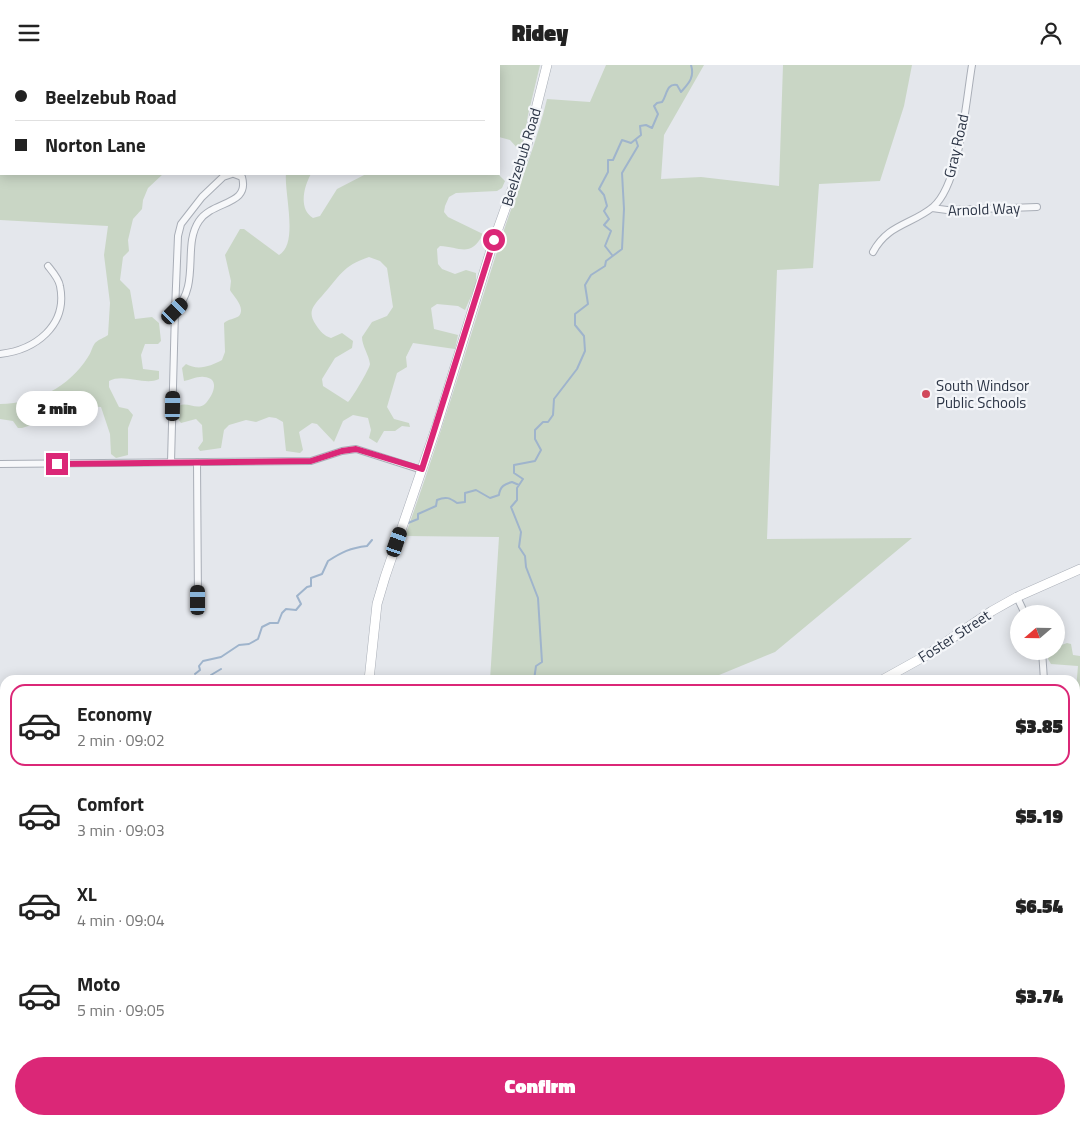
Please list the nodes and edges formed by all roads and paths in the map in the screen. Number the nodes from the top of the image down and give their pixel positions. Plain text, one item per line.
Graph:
1 (546, 65) edge
2 (972, 65) edge
3 (230, 175) edge
4 (236, 175) edge
5 (1037, 207) dead end
6 (932, 208) junction
7 (873, 252) dead end
8 (48, 266) dead end
9 (175, 311) junction
10 (0, 354) edge
11 (171, 462) junction
12 (197, 462) junction
13 (0, 465) edge
14 (422, 469) junction
15 (1080, 569) edge
16 (1017, 597) junction
17 (198, 600) dead end
18 (1021, 605) edge
19 (1043, 660) edge
20 (370, 675) edge
21 (891, 675) edge
22 (1044, 675) edge

1 - 14 street, Beelzebub Road
2 - 6 street, Gray Road
3 - 9 street
4 - 9 street
5 - 6 street, Arnold Way
6 - 7 street, Gray Road
8 - 10 street
9 - 11 street
11 - 12 street
11 - 13 street
12 - 14 street
12 - 17 street
14 - 20 street, Beelzebub Road
15 - 16 street, Foster Street
16 - 18 street
16 - 21 street, Foster Street
19 - 22 street

